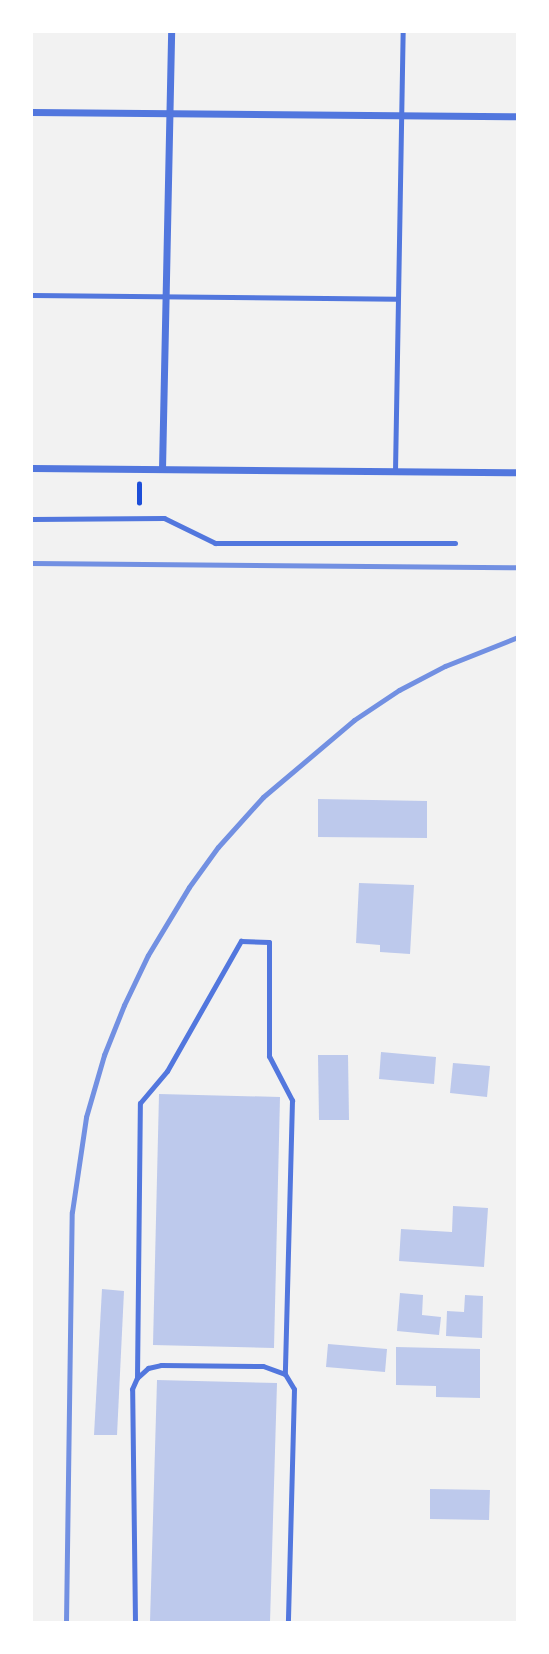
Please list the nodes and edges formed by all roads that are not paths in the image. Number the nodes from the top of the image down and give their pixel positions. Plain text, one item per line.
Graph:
1 (171, 32) edge
2 (402, 32) edge
3 (32, 112) edge
4 (169, 113) junction
5 (401, 115) junction
6 (517, 116) edge
7 (32, 295) edge
8 (166, 296) junction
9 (397, 299) junction
10 (32, 468) edge
11 (162, 469) junction
12 (395, 471) junction
13 (517, 472) edge
14 (32, 519) edge
15 (455, 543) dead end
16 (285, 1374) junction
17 (137, 1378) junction
18 (135, 1622) edge
19 (288, 1622) edge

1 - 4 street
2 - 5 lane
3 - 4 street
4 - 5 street
4 - 8 street
5 - 6 street
5 - 9 lane
7 - 8 lane
8 - 9 lane
8 - 11 street
9 - 12 lane
10 - 11 street
11 - 12 street
12 - 13 street
14 - 15 lane
16 - 17 lane
16 - 17 lane
16 - 19 lane
17 - 18 lane

